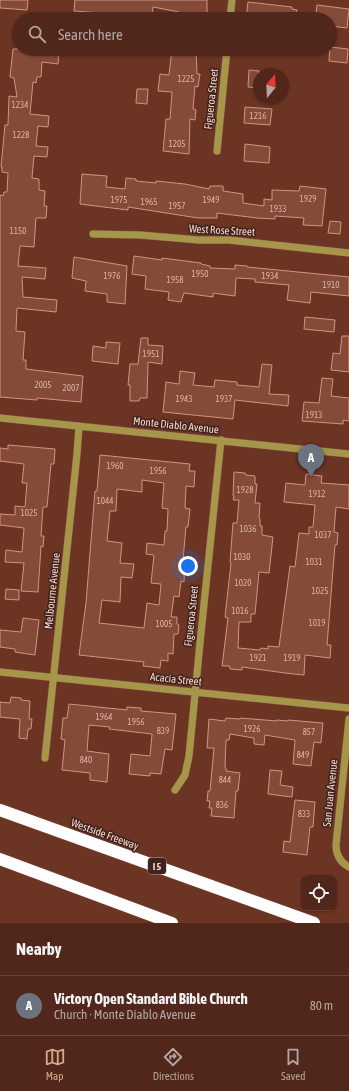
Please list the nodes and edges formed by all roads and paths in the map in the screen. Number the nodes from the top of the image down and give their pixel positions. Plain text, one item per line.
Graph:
1 (232, 0) edge
2 (231, 12) edge
3 (226, 56) edge
4 (217, 151) dead end
5 (93, 234) dead end
6 (349, 253) edge
7 (0, 418) edge
8 (79, 426) junction
9 (221, 440) junction
10 (349, 454) edge
11 (0, 672) edge
12 (54, 677) junction
13 (195, 692) junction
14 (349, 708) edge
15 (349, 719) edge
16 (45, 758) dead end
17 (175, 790) dead end
18 (0, 810) edge
19 (0, 859) edge
20 (348, 866) edge
21 (172, 923) edge
22 (314, 923) edge

1 - 2 street
3 - 4 street, Figueroa Street
5 - 6 street, West Rose Street
7 - 8 street, Monte Diablo Avenue
8 - 9 street, Monte Diablo Avenue
8 - 12 street, Melbourne Avenue
9 - 10 street, Monte Diablo Avenue
9 - 13 street, Figueroa Street
11 - 12 street, Acacia Street
12 - 13 street, Acacia Street
12 - 16 street, Melbourne Avenue
13 - 14 street, Acacia Street
13 - 17 street, Figueroa Street
15 - 20 street, San Juan Avenue
18 - 22 highway, Westside Freeway / I 5
19 - 21 highway

